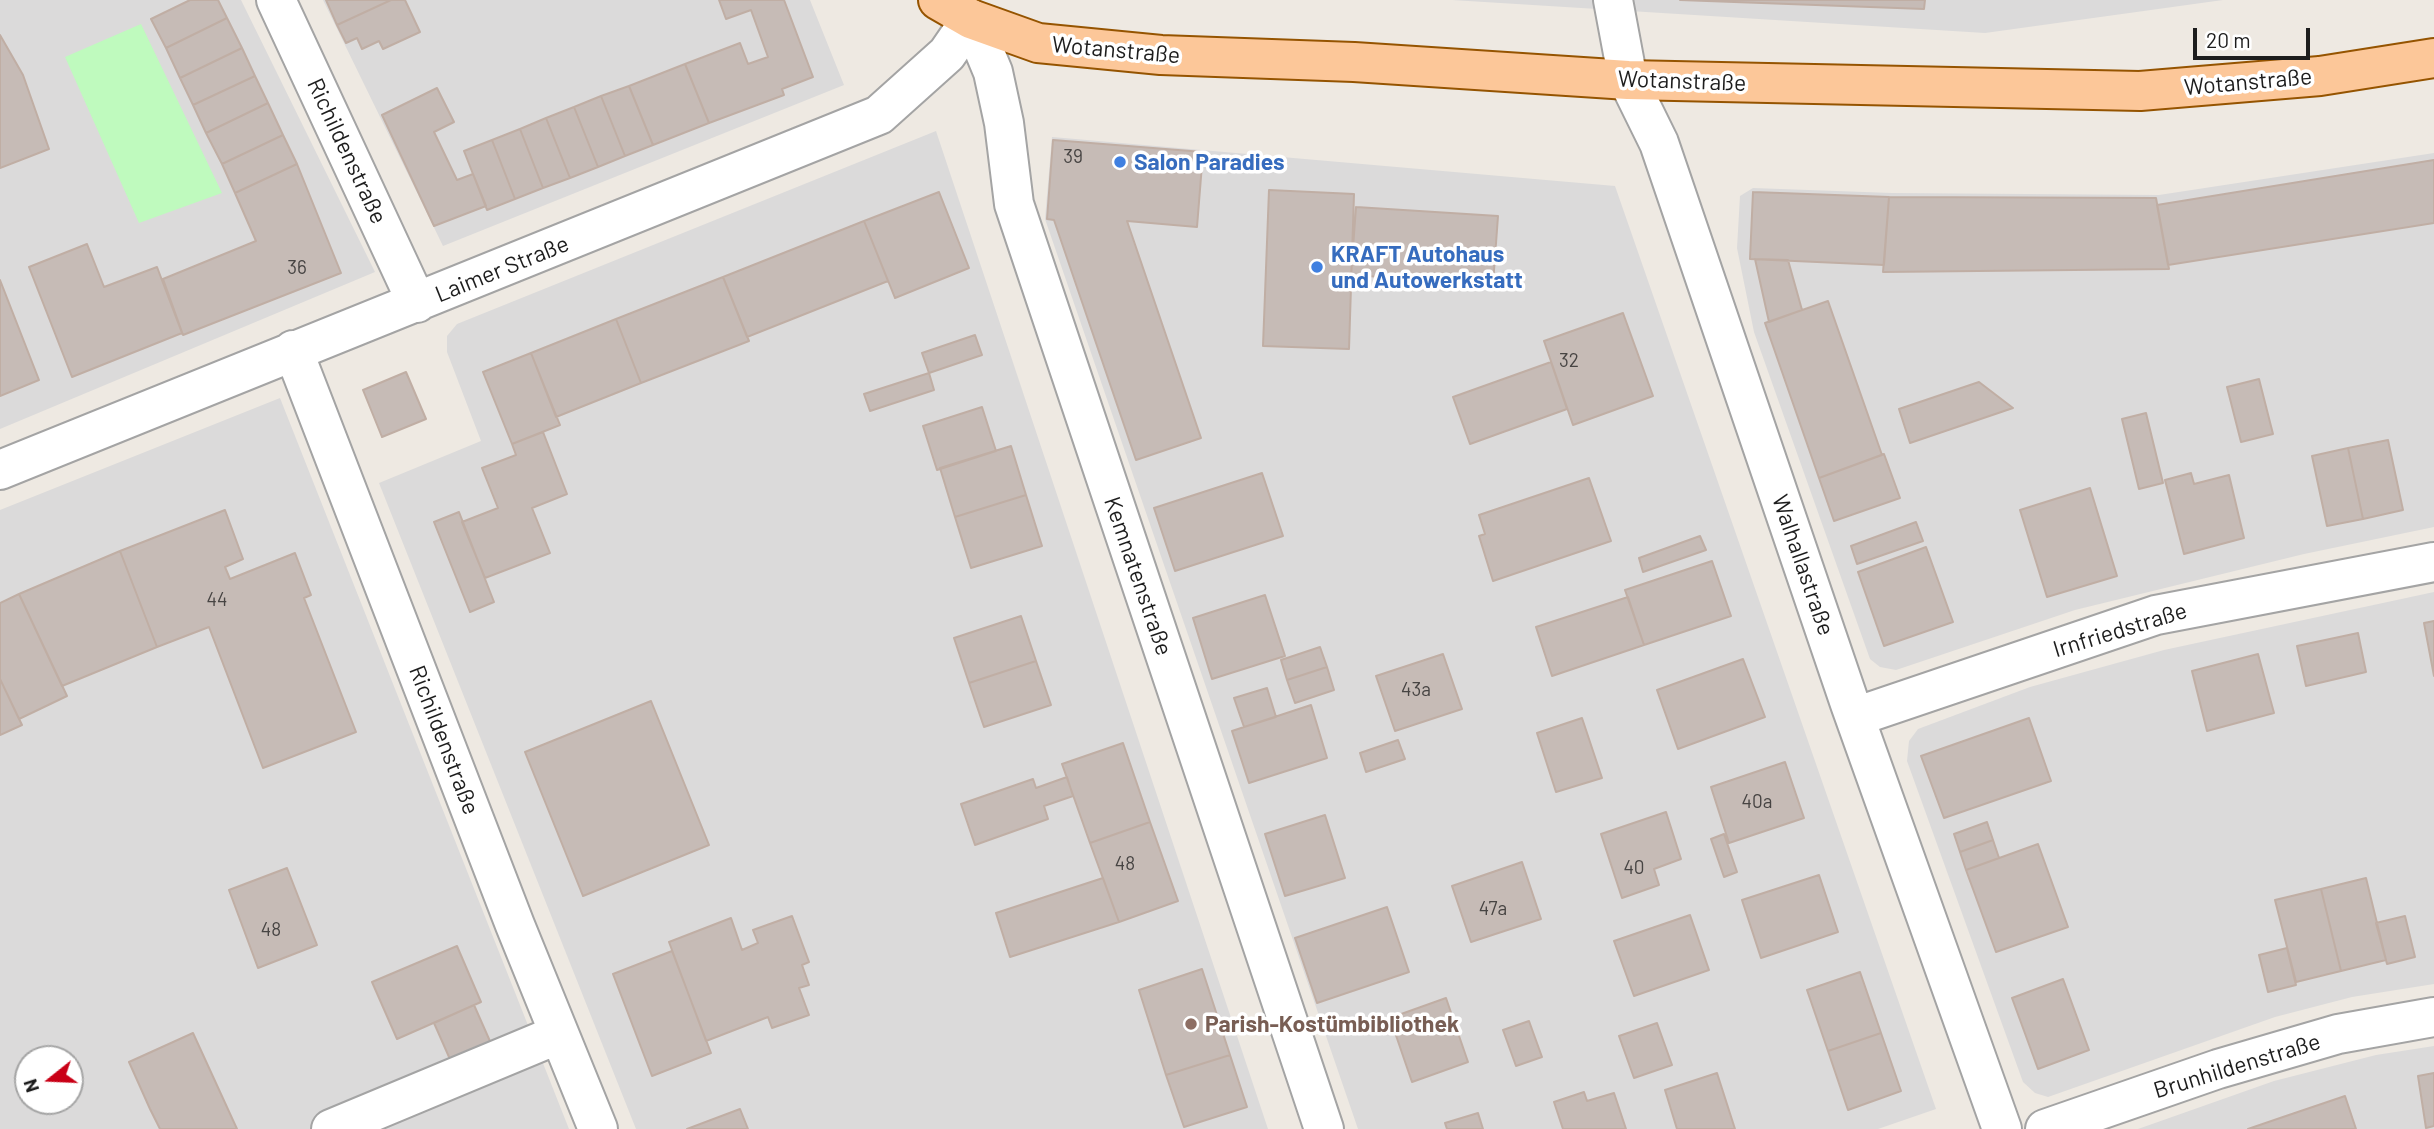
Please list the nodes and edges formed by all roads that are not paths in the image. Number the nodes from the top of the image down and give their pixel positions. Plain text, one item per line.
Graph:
1 (276, 0) edge
2 (939, 0) edge
3 (1613, 0) edge
4 (971, 19) junction
5 (2434, 58) edge
6 (1628, 80) junction
7 (417, 303) junction
8 (293, 350) junction
9 (0, 470) edge
10 (2434, 562) edge
11 (1855, 717) junction
12 (2434, 1017) edge
13 (559, 1034) junction
14 (331, 1129) edge
15 (598, 1129) edge
16 (1324, 1129) edge
17 (2002, 1129) edge
18 (2045, 1129) edge

1 - 7 street, Richildenstraße
2 - 4 main road, Wotanstraße
3 - 6 street, Walhallastraße
4 - 6 main road, Wotanstraße
4 - 7 street, Laimer Straße
4 - 16 street, Kemnatenstraße
5 - 6 main road, Wotanstraße
6 - 11 street, Walhallastraße
7 - 8 street, Laimer Straße
8 - 9 street, Laimer Straße
8 - 13 street, Richildenstraße
10 - 11 street, Irnfriedstraße
11 - 17 street, Walhallastraße
12 - 18 street, Brunhildenstraße
13 - 14 street
13 - 15 street, Richildenstraße

